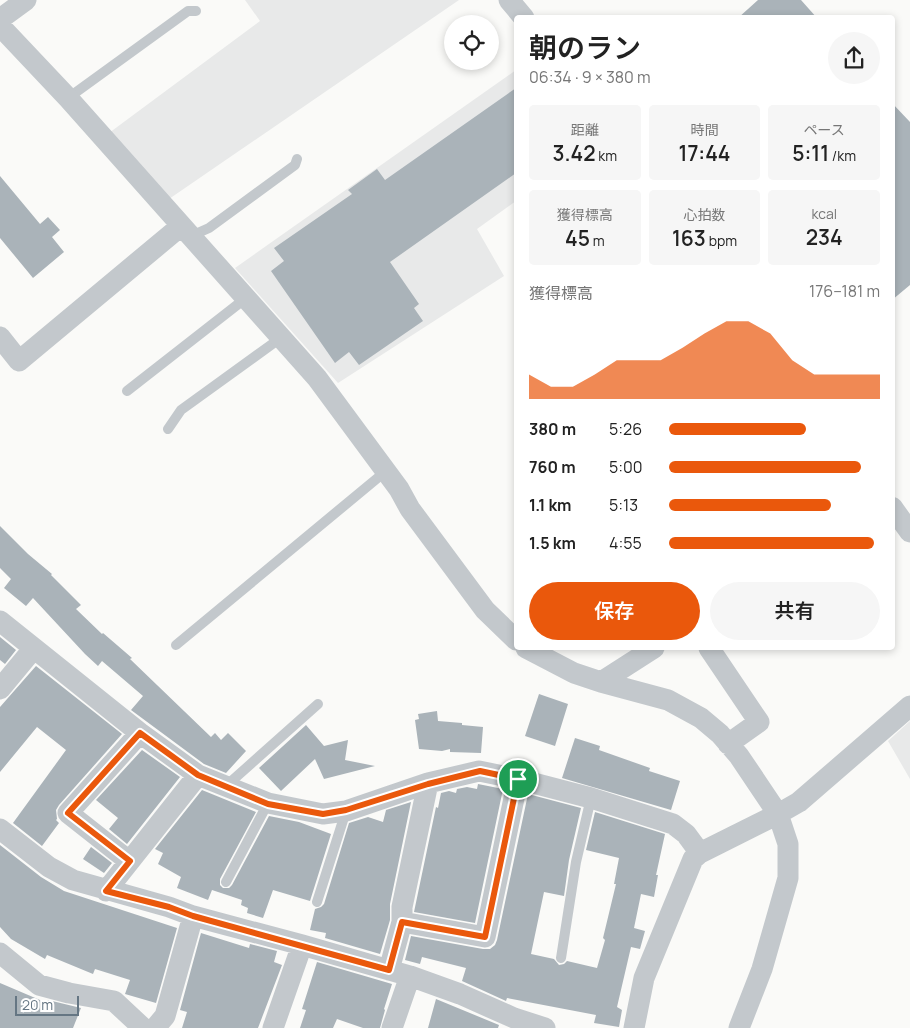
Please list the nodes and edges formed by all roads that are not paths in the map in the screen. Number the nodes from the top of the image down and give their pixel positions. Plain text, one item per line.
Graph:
1 (26, 0) edge
2 (509, 0) edge
3 (196, 11) dead end
4 (522, 15) edge
5 (0, 19) edge
6 (0, 26) edge
7 (68, 98) junction
8 (297, 159) dead end
9 (186, 231) junction
10 (246, 298) junction
11 (0, 337) edge
12 (282, 337) junction
13 (128, 391) dead end
14 (168, 429) dead end
15 (386, 471) junction
16 (895, 511) edge
17 (910, 532) edge
18 (0, 621) edge
19 (514, 638) edge
20 (176, 645) dead end
21 (34, 648) junction
22 (530, 650) edge
23 (651, 650) edge
24 (710, 650) edge
25 (601, 682) junction
26 (0, 688) edge
27 (318, 704) dead end
28 (910, 706) edge
29 (140, 733) junction
30 (728, 744) junction
31 (198, 775) junction
32 (518, 779) junction
33 (428, 784) junction
34 (226, 786) junction
35 (591, 798) junction
36 (268, 804) junction
37 (346, 810) junction
38 (778, 814) junction
39 (0, 829) edge
40 (700, 853) junction
41 (130, 861) junction
42 (226, 882) dead end
43 (106, 891) junction
44 (317, 902) dead end
45 (193, 916) junction
46 (402, 922) junction
47 (302, 945) junction
48 (0, 953) edge
49 (561, 958) dead end
50 (389, 970) junction
51 (410, 976) junction
52 (512, 1023) edge
53 (143, 1028) edge
54 (155, 1028) edge
55 (273, 1028) edge
56 (392, 1028) edge
57 (545, 1028) edge
58 (634, 1028) edge
59 (739, 1028) edge

1 - 5 street
2 - 4 street
3 - 7 lane
6 - 7 street
7 - 9 street
8 - 9 lane
9 - 10 street
9 - 11 street
10 - 12 street
10 - 13 lane
12 - 14 lane
12 - 15 street
15 - 19 street
15 - 20 lane
16 - 17 street
18 - 21 street
21 - 26 street
21 - 29 street
22 - 25 street
23 - 25 street
24 - 30 street
25 - 30 street
27 - 34 lane
28 - 38 street
29 - 31 street
29 - 41 street
30 - 38 street
31 - 34 street
31 - 41 street
32 - 33 street
32 - 35 street
32 - 46 street
33 - 37 street
33 - 46 street
34 - 36 street
35 - 40 street
35 - 49 lane
36 - 37 street
36 - 42 lane
37 - 44 lane
38 - 40 street
38 - 59 street
39 - 43 street
40 - 58 street
41 - 43 street
43 - 45 street
45 - 47 street
45 - 54 street
46 - 50 street
47 - 50 street
47 - 55 street
48 - 53 street
50 - 51 street
51 - 52 street
51 - 56 street
52 - 57 street

